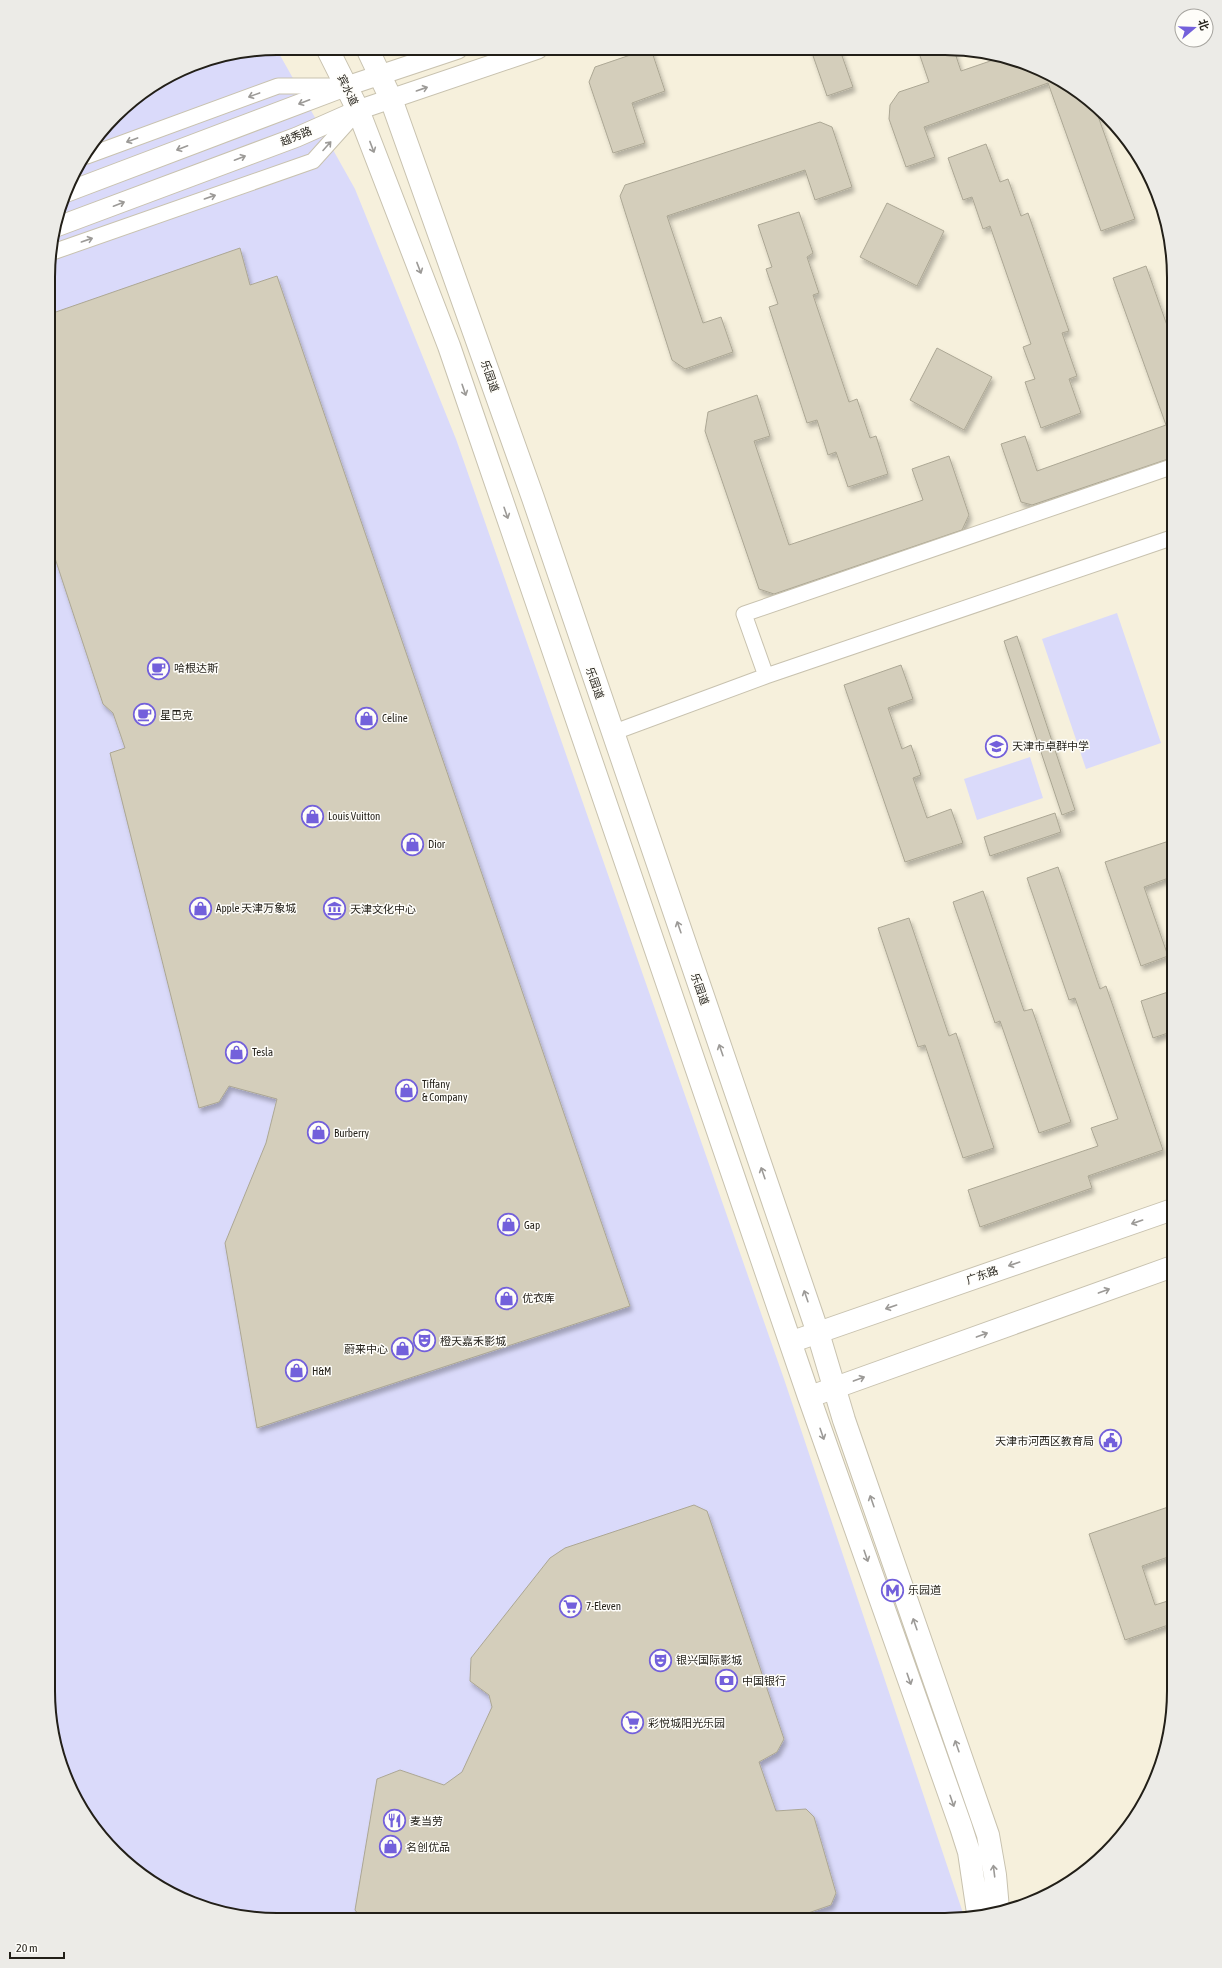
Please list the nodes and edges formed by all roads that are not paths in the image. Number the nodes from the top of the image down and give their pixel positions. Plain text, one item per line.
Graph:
1 (331, 55) edge
2 (371, 55) edge
3 (438, 55) edge
4 (520, 55) edge
5 (380, 75) junction
6 (347, 86) junction
7 (391, 99) junction
8 (358, 110) junction
9 (92, 154) edge
10 (73, 190) edge
11 (62, 225) edge
12 (57, 251) edge
13 (1167, 468) edge
14 (1167, 539) edge
15 (766, 676) junction
16 (612, 733) junction
17 (586, 742) junction
18 (1167, 1211) edge
19 (1167, 1268) edge
20 (818, 1333) junction
21 (791, 1342) junction
22 (835, 1387) junction
23 (809, 1397) junction
24 (998, 1906) edge
25 (978, 1910) edge

1 - 6 main road, 宾水道
2 - 5 main road
3 - 5 street
7 -> 4 street, 越秀路
5 - 6 street
5 - 7 main road, 乐园道
6 - 8 main road, 宾水道
6 -> 9 street
6 -> 10 street
7 - 8 street, 越秀路
7 - 16 main road, 乐园道
11 -> 8 street, 越秀路
12 -> 8 street
8 -> 17 main road
13 - 15 street
14 - 15 street
15 - 16 street
16 - 17 main road
20 -> 16 main road, 乐园道
17 - 21 main road
18 -> 20 main road, 广东路
22 -> 19 main road
20 - 21 main road, 广东路
20 - 22 main road, 乐园道
21 - 23 main road
22 - 23 main road
24 -> 22 main road, 乐园道
23 -> 25 main road

